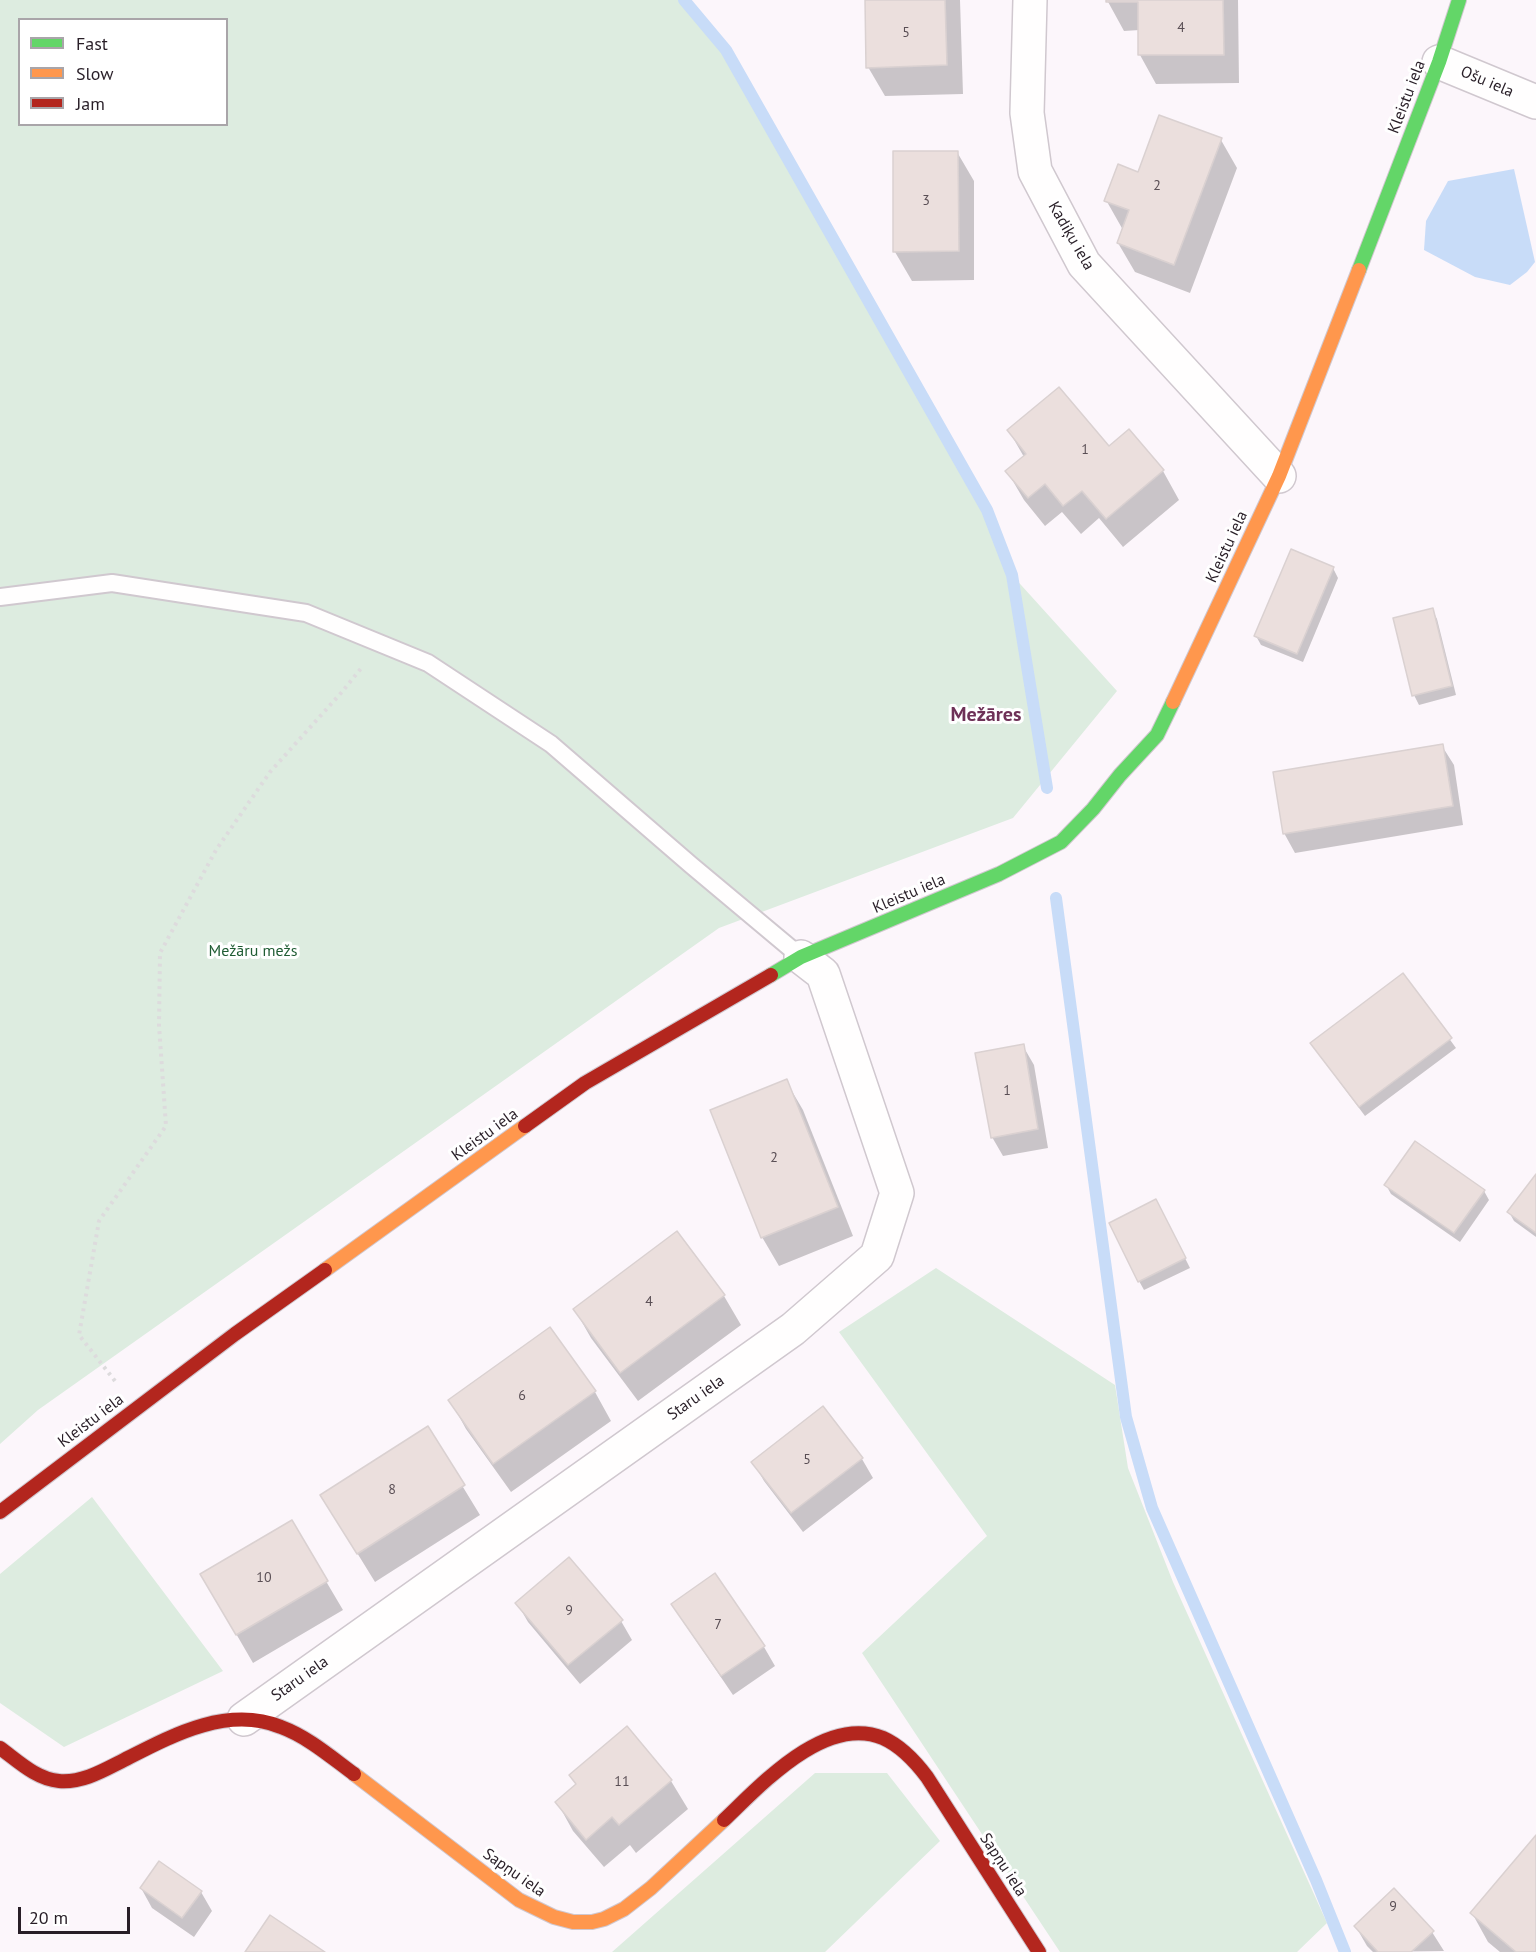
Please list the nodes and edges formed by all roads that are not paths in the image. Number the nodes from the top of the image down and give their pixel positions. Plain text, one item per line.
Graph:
1 (1030, 0) edge
2 (1459, 0) edge
3 (1439, 62) junction
4 (1536, 102) edge
5 (1279, 476) junction
6 (0, 597) edge
7 (801, 957) junction
8 (0, 1512) edge
9 (244, 1719) junction
10 (0, 1748) edge
11 (1039, 1952) edge

1 - 5 street, Kadiķu iela
2 - 3 street, Kleistu iela
3 - 4 street, Ošu iela
3 - 5 street, Kleistu iela
5 - 7 street, Kleistu iela
6 - 7 lane
7 - 8 street, Kleistu iela
7 - 9 street, Staru iela
9 - 10 street, Sapņu iela
9 - 11 street, Sapņu iela

